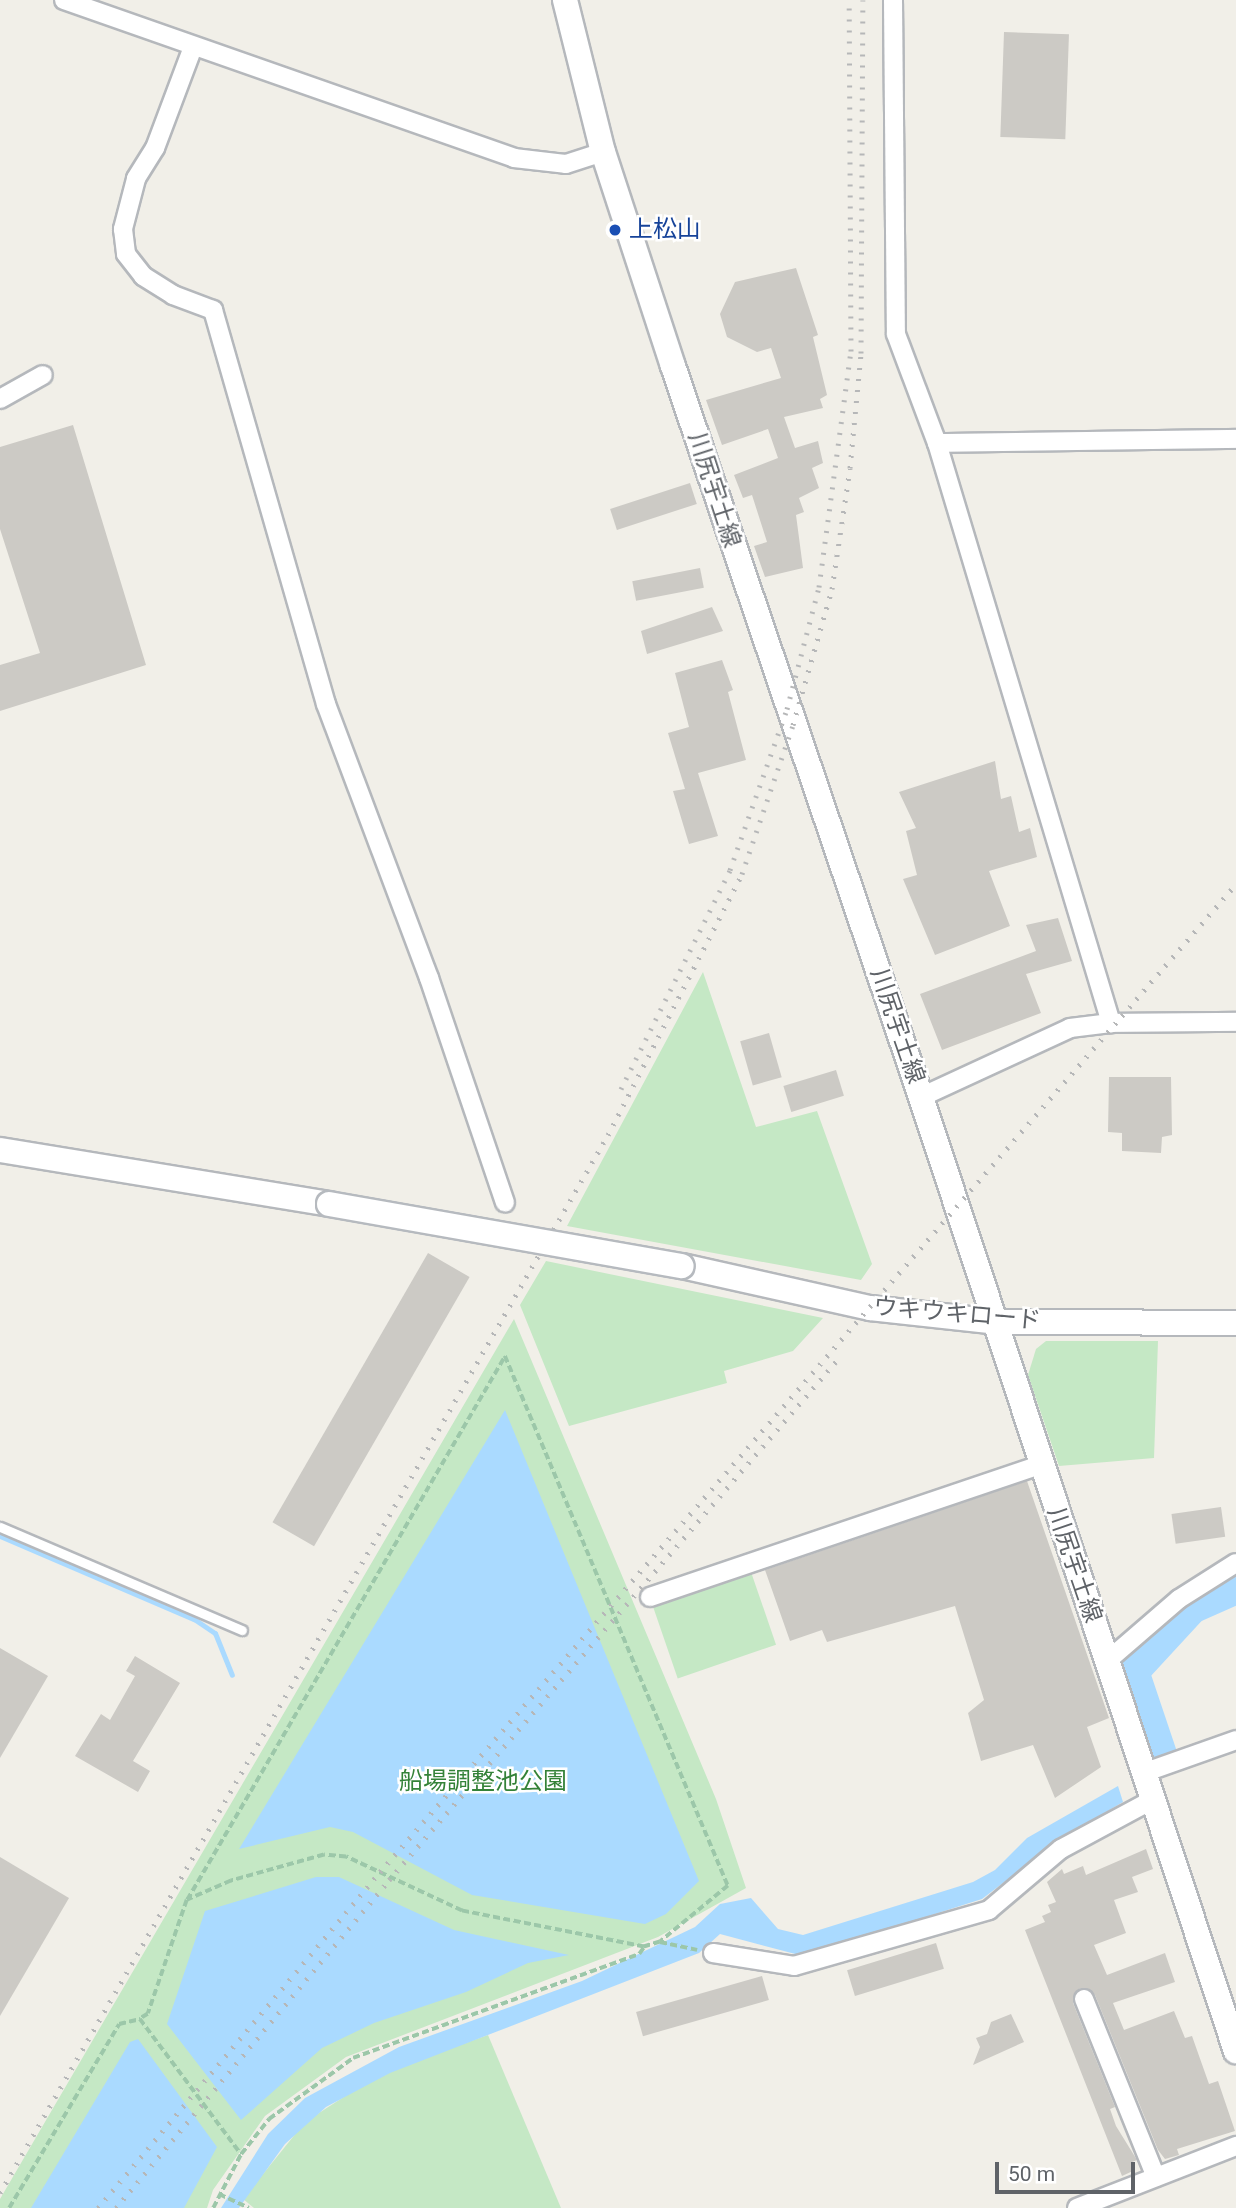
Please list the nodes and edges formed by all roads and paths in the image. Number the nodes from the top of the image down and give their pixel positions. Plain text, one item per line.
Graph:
1 (64, 0) edge
2 (565, 0) edge
3 (893, 0) edge
4 (193, 47) junction
5 (603, 152) junction
6 (43, 375) dead end
7 (0, 399) edge
8 (1236, 439) edge
9 (937, 443) junction
10 (1236, 1022) edge
11 (1111, 1023) junction
12 (921, 1097) junction
13 (0, 1150) edge
14 (505, 1202) dead end
15 (996, 1322) junction
16 (1236, 1323) edge
17 (1040, 1465) junction
18 (0, 1527) edge
19 (1236, 1563) edge
20 (650, 1597) dead end
21 (242, 1630) dead end
22 (1106, 1662) junction
23 (1236, 1740) edge
24 (1143, 1773) junction
25 (1150, 1801) junction
26 (187, 1900) junction
27 (660, 1942) junction
28 (644, 1947) junction
29 (713, 1953) joint
30 (1084, 1999) dead end
31 (140, 2019) junction
32 (1236, 2051) edge
33 (1236, 2146) edge
34 (241, 2154) junction
35 (1156, 2177) junction
36 (219, 2194) junction
37 (247, 2207) edge
38 (9, 2208) edge
39 (213, 2208) edge
40 (1077, 2208) edge

1 - 4 street
2 - 5 main road, 川尻宇土線
3 - 9 street
4 - 5 street
4 - 14 street
5 - 12 main road, 川尻宇土線
6 - 7 street
8 - 9 street
9 - 11 street
10 - 11 street
11 - 12 street
12 - 15 main road, 川尻宇土線
13 - 15 main road, ウキウキロード, bridge
15 - 16 main road, ウキウキロード
15 - 17 main road, 川尻宇土線
17 - 20 street
17 - 22 main road, 川尻宇土線
18 - 21 lane
19 - 22 street
22 - 24 main road, 川尻宇土線
23 - 24 street
24 - 25 main road, 川尻宇土線
25 - 29 street
25 - 32 main road, 川尻宇土線
26 - 27 path
26 - 28 path
26 - 31 path
27 - 28 path
27 - 29 path
28 - 34 path
30 - 35 street
31 - 34 path
31 - 38 path
33 - 35 street
34 - 36 path
35 - 40 street
36 - 37 path
36 - 39 path

